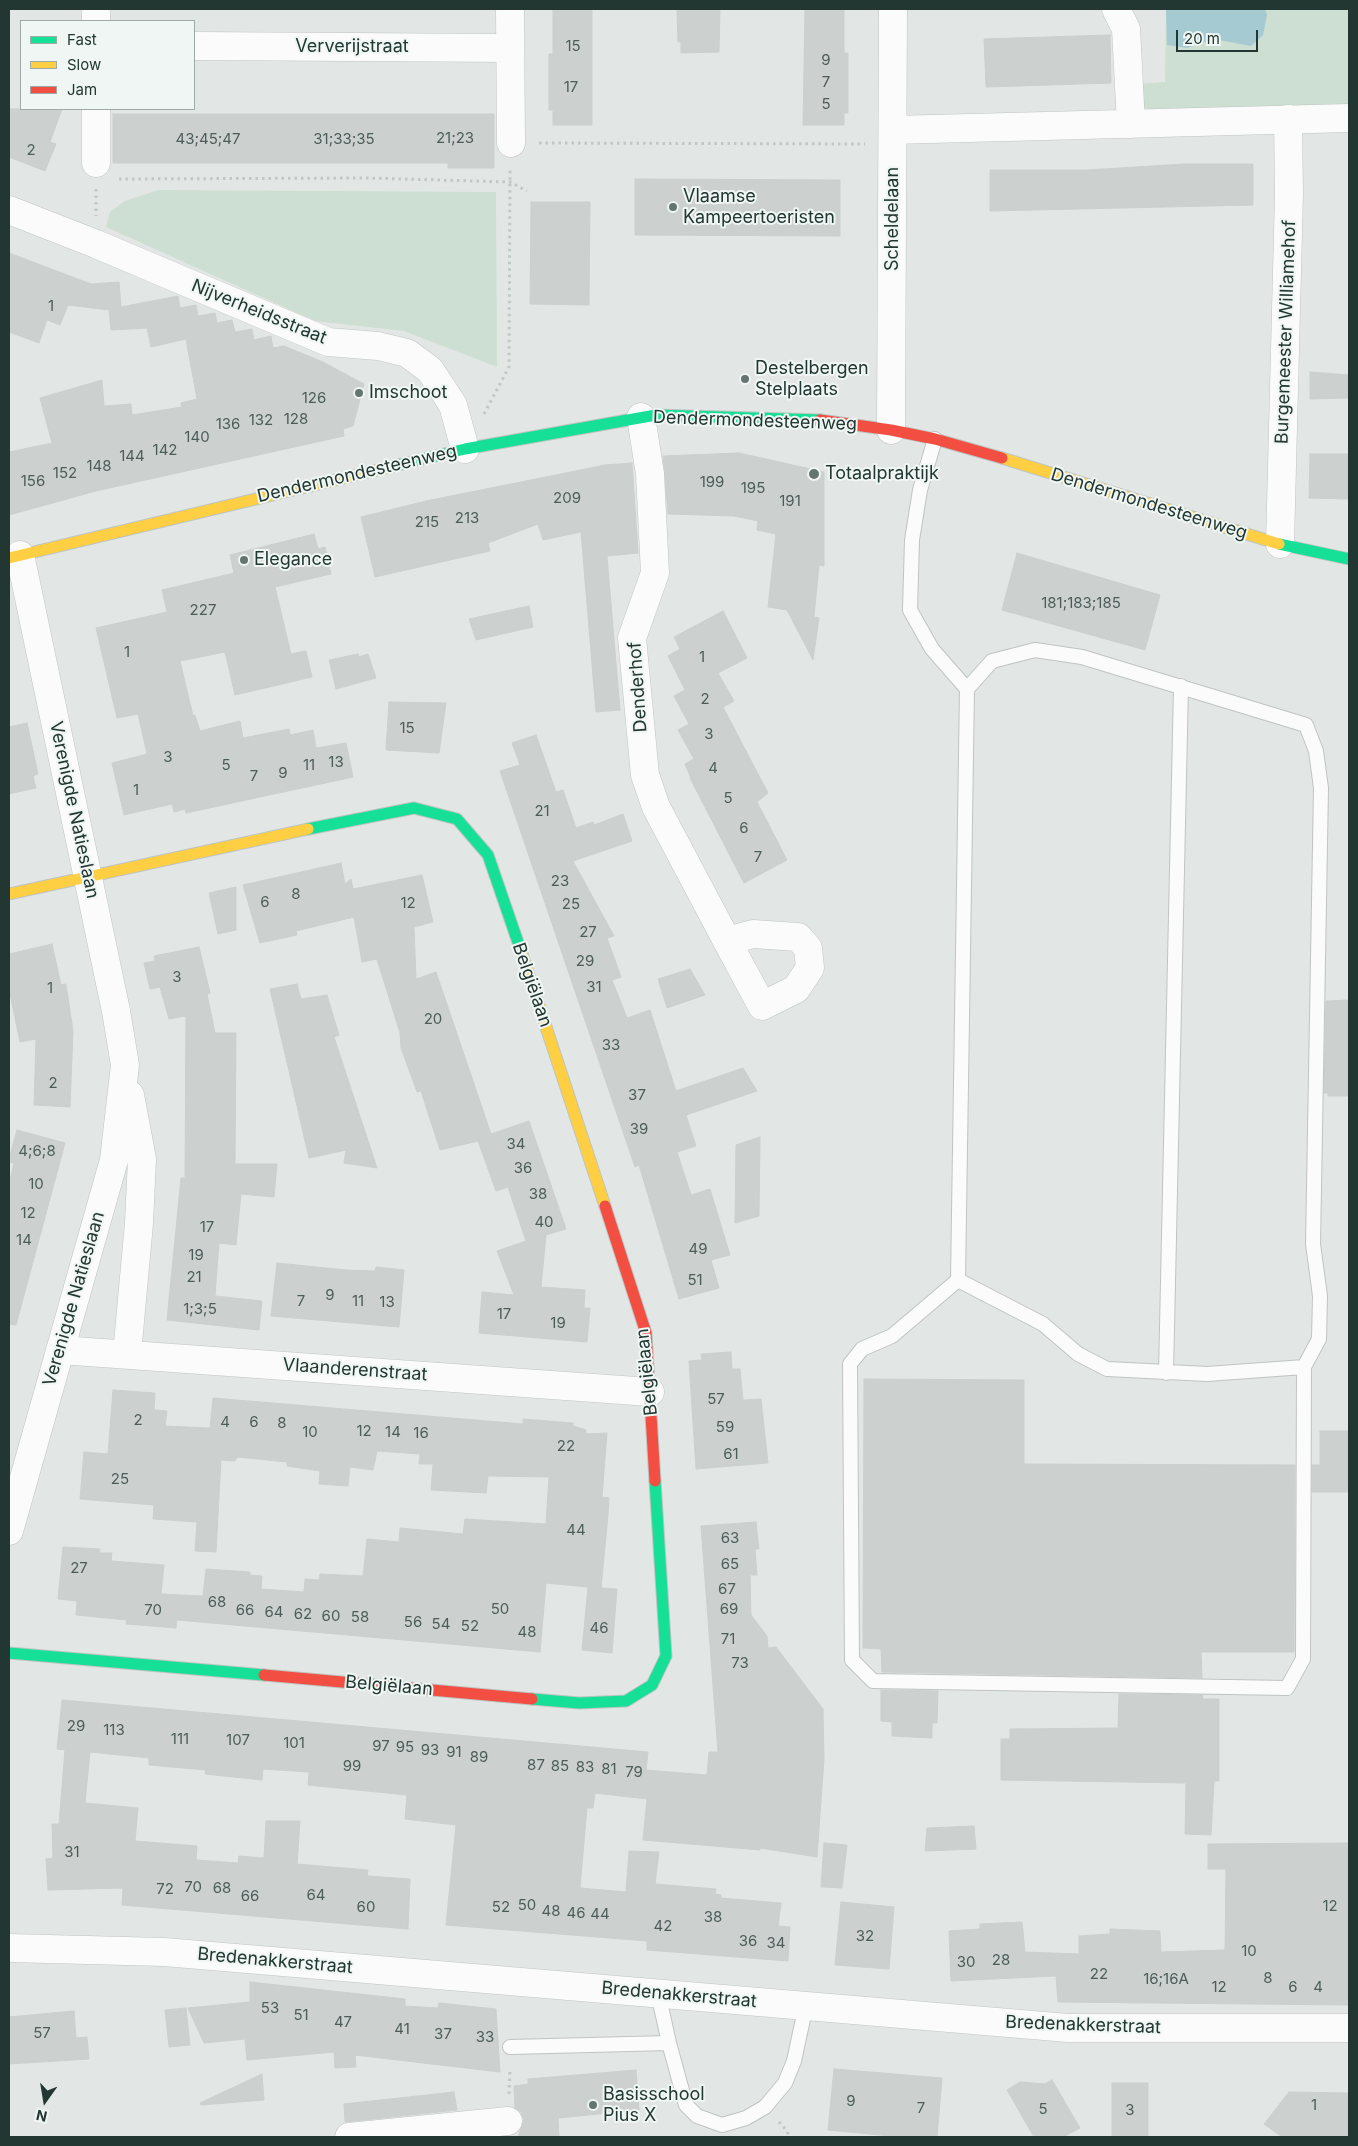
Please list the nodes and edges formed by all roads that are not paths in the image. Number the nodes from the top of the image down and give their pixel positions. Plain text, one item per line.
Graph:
1 (510, 9) edge
2 (893, 9) edge
3 (1116, 9) edge
4 (195, 46) edge
5 (510, 48) junction
6 (96, 110) edge
7 (1349, 118) edge
8 (1288, 119) junction
9 (1131, 124) junction
10 (893, 137) junction
11 (511, 143) road end
12 (103, 176) road end
13 (9, 210) edge
14 (641, 417) junction
15 (892, 430) junction
16 (935, 439) junction
17 (465, 448) junction
18 (1280, 544) junction
19 (14, 557) edge
20 (1349, 559) edge
21 (1181, 686) junction
22 (967, 689) junction
23 (88, 878) junction
24 (9, 894) edge
25 (727, 941) dead end
26 (125, 1065) junction
27 (958, 1280) junction
28 (60, 1350) junction
29 (127, 1354) junction
30 (1304, 1367) junction
31 (1166, 1373) junction
32 (650, 1392) junction
33 (9, 1530) edge
34 (9, 1653) edge
35 (9, 1948) edge
36 (658, 1993) junction
37 (806, 2005) junction
38 (1349, 2028) edge
39 (669, 2043) junction
40 (510, 2047) road end
41 (508, 2122) road end
42 (377, 2136) edge
43 (349, 2137) edge

1 - 5 street
2 - 10 street, Scheldelaan
3 - 9 street
4 - 5 street, Ververijstraat
5 - 11 street
6 - 12 street
7 - 8 street
8 - 9 street
8 - 18 street, Burgemeester Williamehof
9 - 10 street
10 - 15 street, Scheldelaan
13 - 17 street, Nijverheidsstraat
14 - 15 street, Dendermondesteenweg
14 - 17 street, Dendermondesteenweg
14 - 25 street, Denderhof
15 - 16 street, Dendermondesteenweg
16 - 18 street, Dendermondesteenweg
16 - 22 lane
17 - 19 street, Dendermondesteenweg
18 - 20 street, Dendermondesteenweg
19 - 23 street, Verenigde Natieslaan
21 - 22 lane
21 - 30 lane
21 - 31 lane
22 - 27 lane
23 - 24 street, Belgiëlaan
23 - 26 street, Verenigde Natieslaan
23 - 32 street, Belgiëlaan
26 - 28 street, Verenigde Natieslaan
26 - 29 street, Verenigde Natieslaan
27 - 30 lane
27 - 31 lane
28 - 29 street, Vlaanderenstraat
28 - 33 street, Verenigde Natieslaan
29 - 32 street, Vlaanderenstraat
30 - 31 lane
32 - 34 street, Belgiëlaan
35 - 36 street, Bredenakkerstraat
36 - 37 street, Bredenakkerstraat
36 - 39 lane
37 - 38 street, Bredenakkerstraat
37 - 39 lane
39 - 40 lane
41 - 42 street
42 - 43 street

